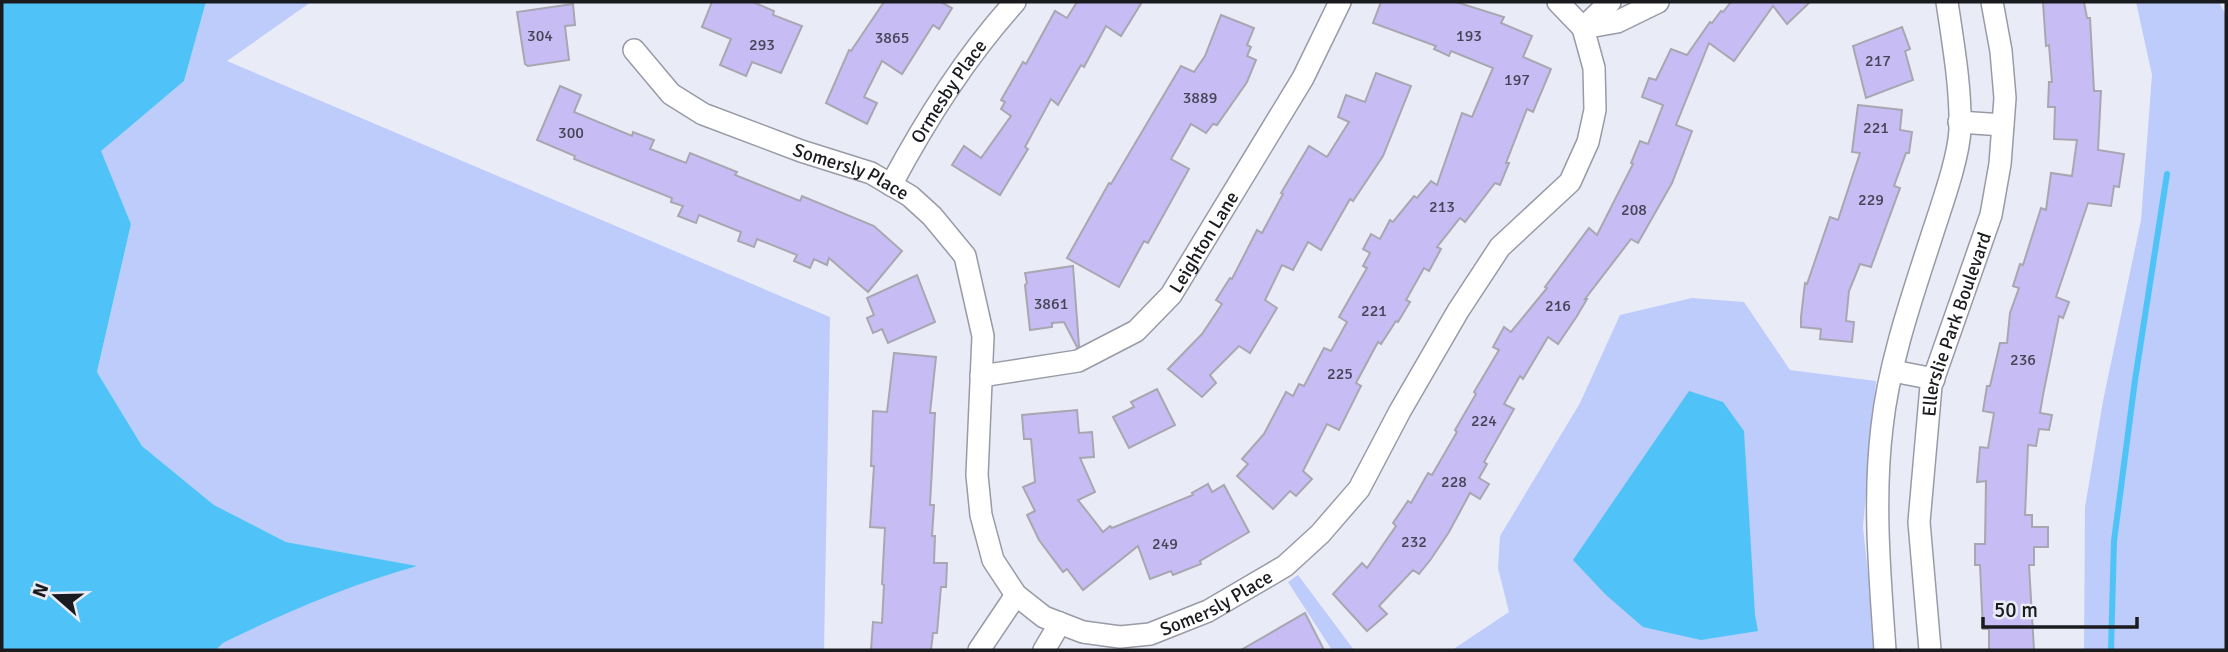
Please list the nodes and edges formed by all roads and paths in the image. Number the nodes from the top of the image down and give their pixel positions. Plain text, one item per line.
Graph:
1 (1014, 2) edge
2 (1340, 2) edge
3 (1558, 2) edge
4 (1610, 2) edge
5 (1658, 2) edge
6 (1947, 2) edge
7 (1992, 2) edge
8 (1583, 28) junction
9 (634, 50) dead end
10 (1959, 122) junction
11 (2003, 125) junction
12 (891, 185) junction
13 (1893, 371) junction
14 (981, 376) junction
15 (1934, 379) junction
16 (1016, 595) junction
17 (1060, 623) junction
18 (979, 650) edge
19 (1044, 650) edge
20 (1885, 650) edge
21 (1930, 650) edge

1 - 12 street, Ormesby Place
2 - 14 street, Leighton Lane
3 - 8 street, Somersly Place
4 - 8 street
5 - 8 street
6 - 10 street
7 - 11 street, Ellerslie Park Boulevard
8 - 17 street, Somersly Place
9 - 12 street, Somersly Place
10 - 11 street
10 - 13 street
11 - 15 street, Ellerslie Park Boulevard
12 - 14 street, Somersly Place
13 - 15 street
13 - 20 street
14 - 16 street, Somersly Place
15 - 21 street, Ellerslie Park Boulevard
16 - 17 street, Somersly Place
16 - 18 street
17 - 19 street

